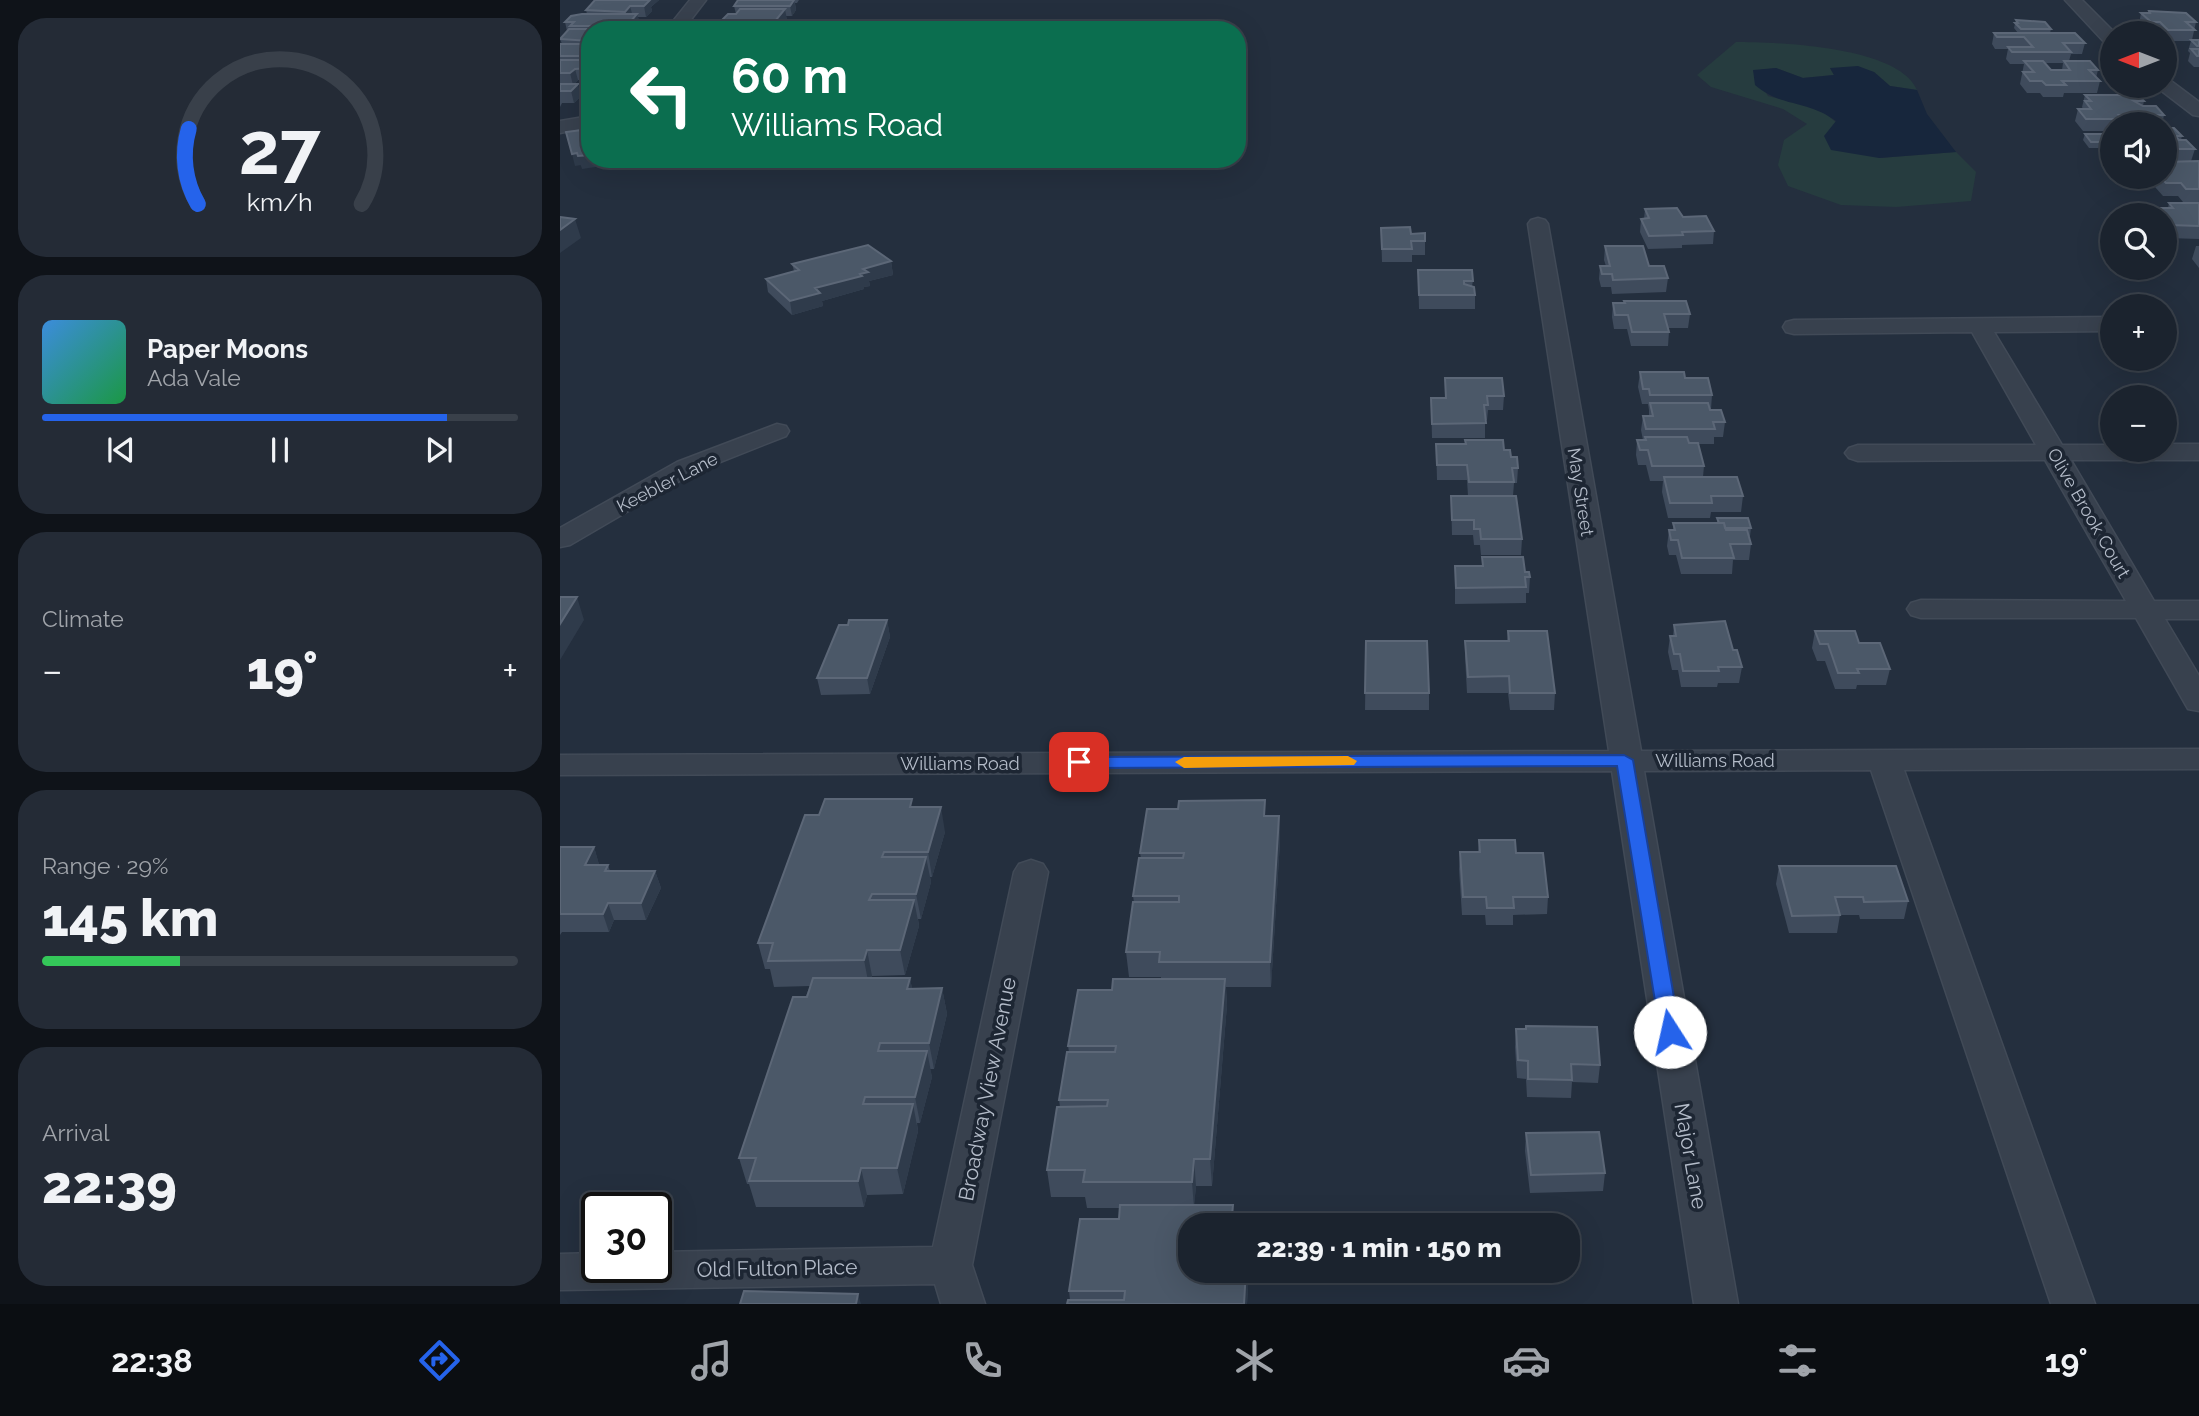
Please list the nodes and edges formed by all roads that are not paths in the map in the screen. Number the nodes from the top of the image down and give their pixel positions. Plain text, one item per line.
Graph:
1 (698, 0) edge
2 (2073, 0) edge
3 (681, 21) edge
4 (2100, 28) edge
5 (2177, 94) edge
6 (2199, 111) edge
7 (581, 123) edge
8 (560, 127) edge
9 (1538, 224) dead end
10 (2100, 324) edge
11 (1979, 325) junction
12 (1794, 327) dead end
13 (777, 431) dead end
14 (2053, 452) junction
15 (2199, 452) edge
16 (1858, 453) dead end
17 (560, 539) edge
18 (1921, 609) dead end
19 (2145, 610) junction
20 (2199, 610) edge
21 (2199, 702) edge
22 (2199, 758) edge
23 (1624, 760) junction
24 (1884, 760) junction
25 (560, 765) edge
26 (1031, 872) dead end
27 (560, 1272) edge
28 (957, 1284) edge
29 (1716, 1304) edge
30 (2073, 1304) edge

1 - 3 street
2 - 4 street
5 - 6 street
7 - 8 street
9 - 23 street, May Street
10 - 11 street
11 - 12 street
11 - 14 street, Olive Brook Court
13 - 17 street, Keebler Lane
14 - 15 street
14 - 16 street
14 - 19 street, Olive Brook Court
18 - 19 street
19 - 20 street
19 - 21 street, Olive Brook Court
22 - 24 street, Williams Road
23 - 24 street, Williams Road
23 - 25 street, Williams Road
23 - 29 street, Major Lane
24 - 30 street
26 - 28 street, Broadway View Avenue
27 - 28 street, Old Fulton Place

